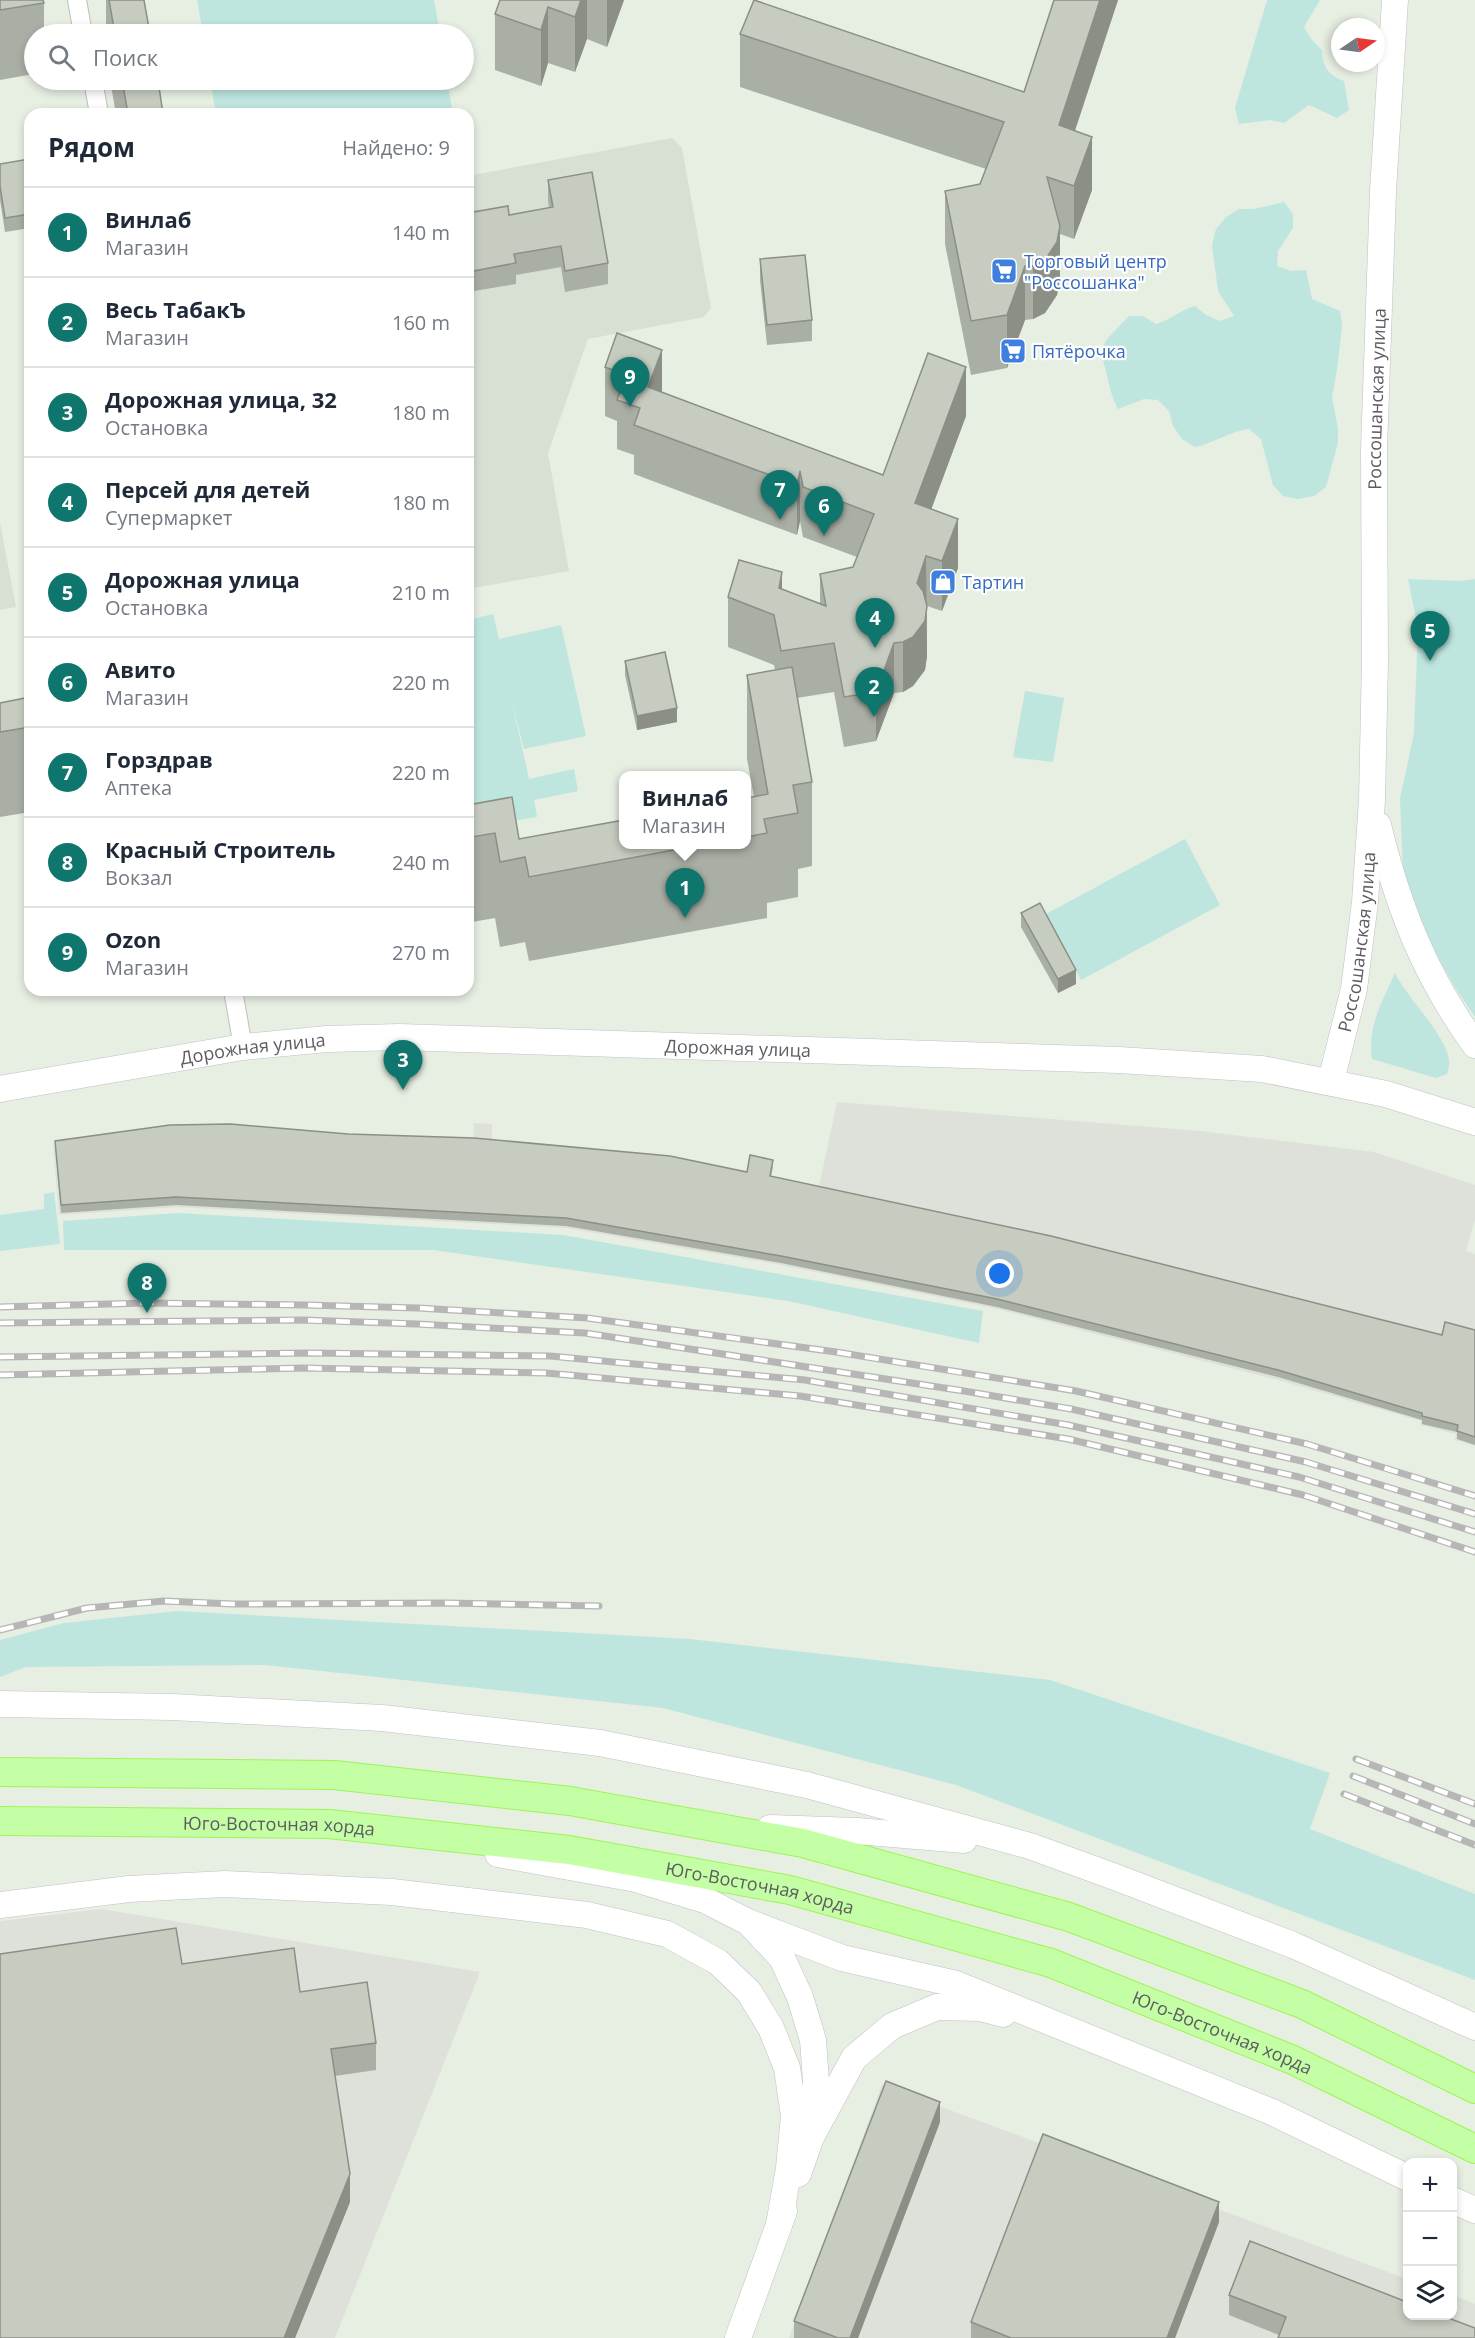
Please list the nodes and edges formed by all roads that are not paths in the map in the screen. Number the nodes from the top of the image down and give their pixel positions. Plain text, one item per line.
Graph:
1 (77, 0) edge
2 (1395, 0) edge
3 (81, 24) edge
4 (95, 90) edge
5 (98, 108) edge
6 (1372, 800) junction
7 (235, 996) edge
8 (1475, 1045) edge
9 (243, 1047) junction
10 (1331, 1082) junction
11 (0, 1089) edge
12 (1475, 1122) edge
13 (0, 1704) edge
14 (9, 1772) edge
15 (9, 1821) edge
16 (329, 1824) junction
17 (707, 1825) junction
18 (1030, 1846) junction
19 (0, 1905) edge
20 (748, 1922) junction
21 (1475, 2027) edge
22 (1064, 2029) junction
23 (1475, 2090) edge
24 (811, 2137) junction
25 (1475, 2149) edge
26 (1403, 2176) edge
27 (1457, 2202) edge
28 (1475, 2211) edge
29 (779, 2225) junction
30 (738, 2338) edge

1 - 3 street
2 - 6 street, Россошанская улица
4 - 5 street
6 - 8 street, Россошанская улица
6 - 10 street, Россошанская улица
7 - 9 street
9 - 10 street, Дорожная улица
9 - 11 street, Дорожная улица
10 - 12 street, Дорожная улица
13 - 18 street
14 - 17 main road
15 - 16 main road, Юго-Восточная хорда
16 - 20 street
16 - 25 main road, Юго-Восточная хорда
17 - 18 street
17 - 23 main road
18 - 21 street
19 - 29 street
20 - 22 street
20 - 24 street
22 - 24 street
22 - 26 street
24 - 29 street
27 - 28 street
29 - 30 street

